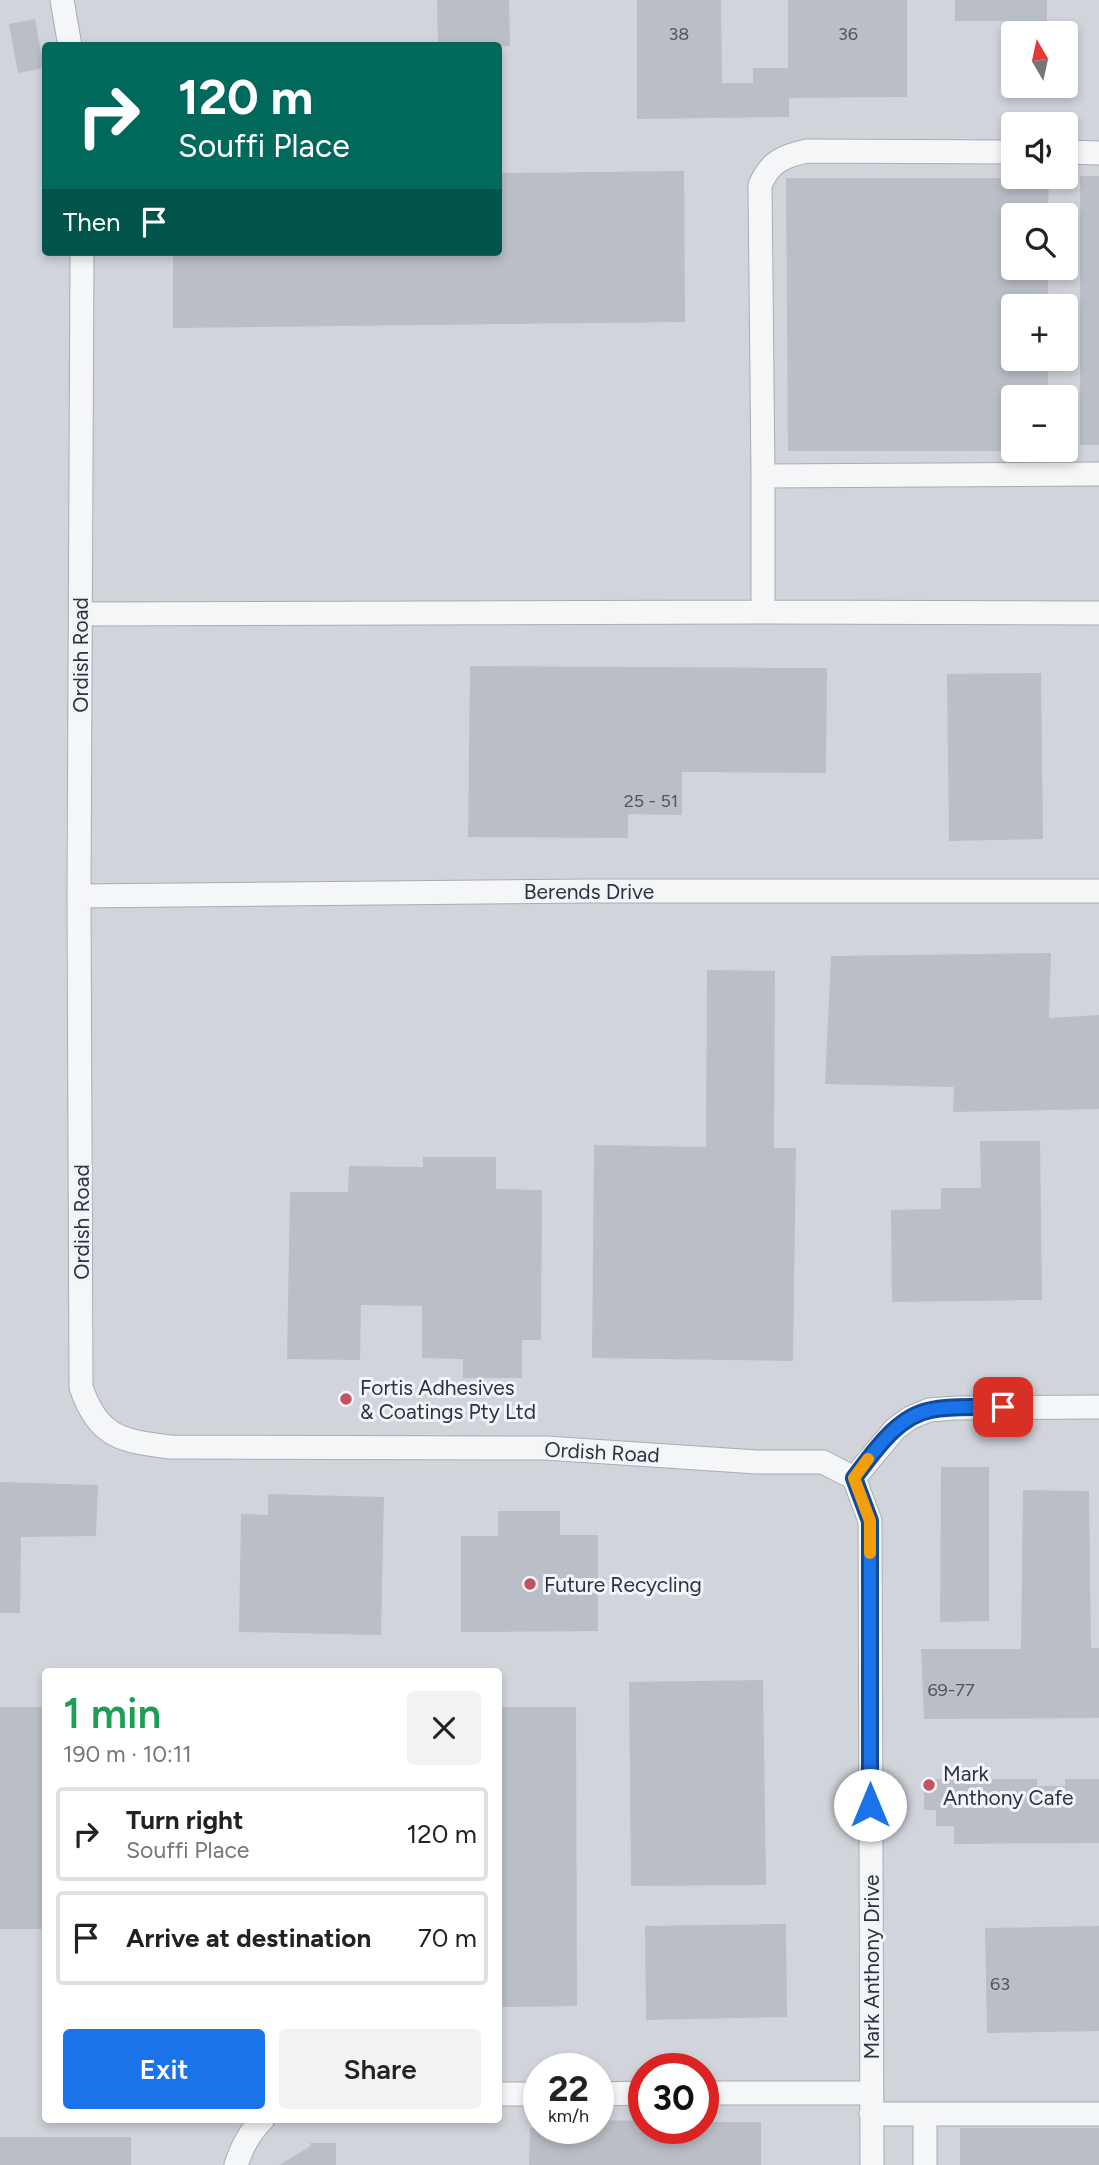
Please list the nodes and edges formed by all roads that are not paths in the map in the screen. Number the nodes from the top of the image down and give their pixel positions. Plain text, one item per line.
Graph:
1 (62, 0) edge
2 (69, 42) edge
3 (1001, 152) edge
4 (1078, 152) edge
5 (1099, 152) edge
6 (82, 256) edge
7 (1099, 474) edge
8 (763, 476) junction
9 (763, 612) junction
10 (1099, 612) edge
11 (81, 614) junction
12 (1099, 891) edge
13 (79, 896) junction
14 (1099, 1407) edge
15 (854, 1478) junction
16 (502, 2094) edge
17 (523, 2094) edge
18 (719, 2094) edge
19 (871, 2104) junction
20 (1099, 2113) edge
21 (925, 2114) junction
22 (259, 2123) edge
23 (236, 2165) edge
24 (872, 2165) edge
25 (925, 2165) edge

1 - 2 street
3 - 8 street
4 - 5 street
6 - 11 street, Ordish Road
7 - 8 street
8 - 9 street
9 - 10 street
9 - 11 street
11 - 13 street, Ordish Road
12 - 13 street, Berends Drive
13 - 15 street, Ordish Road
14 - 15 street
15 - 19 street, Mark Anthony Drive
16 - 17 street
18 - 19 street
19 - 21 street
19 - 24 street, Mark Anthony Drive
20 - 21 street
21 - 25 street
22 - 23 street

